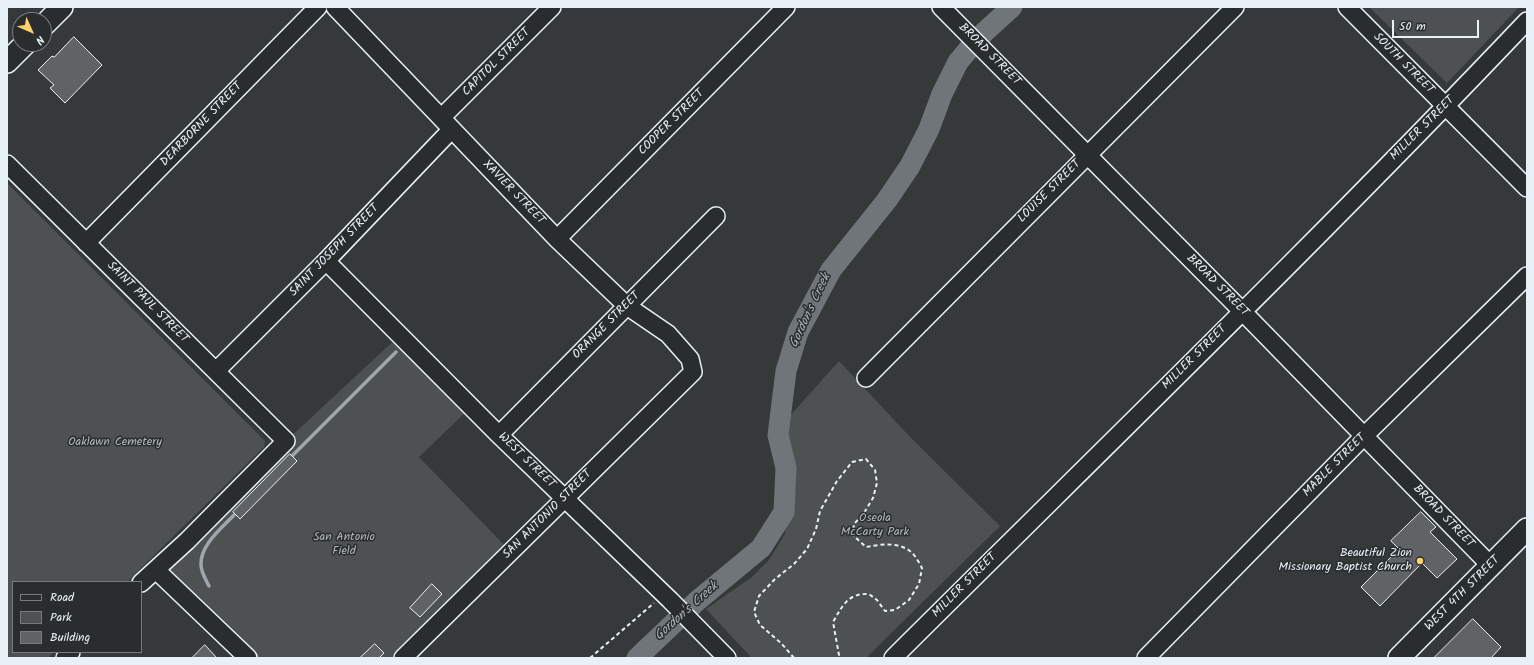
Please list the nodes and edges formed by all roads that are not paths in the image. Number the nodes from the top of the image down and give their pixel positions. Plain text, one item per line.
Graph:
1 (62, 7) edge
2 (318, 7) edge
3 (335, 7) edge
4 (552, 7) edge
5 (786, 7) edge
6 (941, 7) edge
7 (1235, 7) edge
8 (1347, 7) edge
9 (52, 17) edge
10 (1527, 21) edge
11 (17, 52) edge
12 (7, 62) edge
13 (1446, 106) junction
14 (446, 123) junction
15 (1088, 155) junction
16 (7, 164) edge
17 (1527, 188) edge
18 (716, 216) dead end
19 (557, 239) junction
20 (86, 243) junction
21 (326, 261) junction
22 (1527, 276) edge
23 (627, 306) junction
24 (1242, 311) junction
25 (216, 371) junction
26 (693, 372) joint
27 (866, 378) dead end
28 (499, 435) junction
29 (1364, 436) junction
30 (565, 499) junction
31 (1527, 529) edge
32 (1491, 566) junction
33 (156, 570) junction
34 (142, 582) edge
35 (248, 658) edge
36 (403, 658) edge
37 (727, 658) edge
38 (893, 658) edge
39 (1146, 658) edge
40 (1399, 658) edge

1 - 9 main road
2 - 20 street, DEARBORNE STREET
3 - 14 street, XAVIER STREET
4 - 14 street, CAPITOL STREET
5 - 19 street, COOPER STREET
6 - 15 street, BROAD STREET
7 - 15 street, LOUISE STREET
8 - 13 street, SOUTH STREET
10 - 13 street, MILLER STREET
11 - 12 main road
13 - 17 street, SOUTH STREET
13 - 24 street, MILLER STREET
14 - 19 street, XAVIER STREET
14 - 21 street, SAINT JOSEPH STREET
15 - 24 street, BROAD STREET
15 - 27 street, LOUISE STREET
16 - 20 street, SAINT PAUL STREET
18 - 23 street, ORANGE STREET
19 - 23 street, XAVIER STREET
20 - 25 street, SAINT PAUL STREET
21 - 25 street, SAINT JOSEPH STREET
21 - 28 street, WEST STREET
22 - 29 street, MABLE STREET
23 - 26 street, XAVIER STREET
23 - 28 street, ORANGE STREET
24 - 29 street, BROAD STREET
24 - 38 street, MILLER STREET
25 - 33 street, SAINT PAUL STREET
26 - 30 street, SAN ANTONIO STREET
28 - 30 street, WEST STREET
29 - 32 street, BROAD STREET
29 - 39 street, MABLE STREET
30 - 36 street, SAN ANTONIO STREET
30 - 37 street, WEST STREET
31 - 32 main road, WEST 4TH STREET
32 - 40 main road, WEST 4TH STREET
33 - 34 street
33 - 35 street

